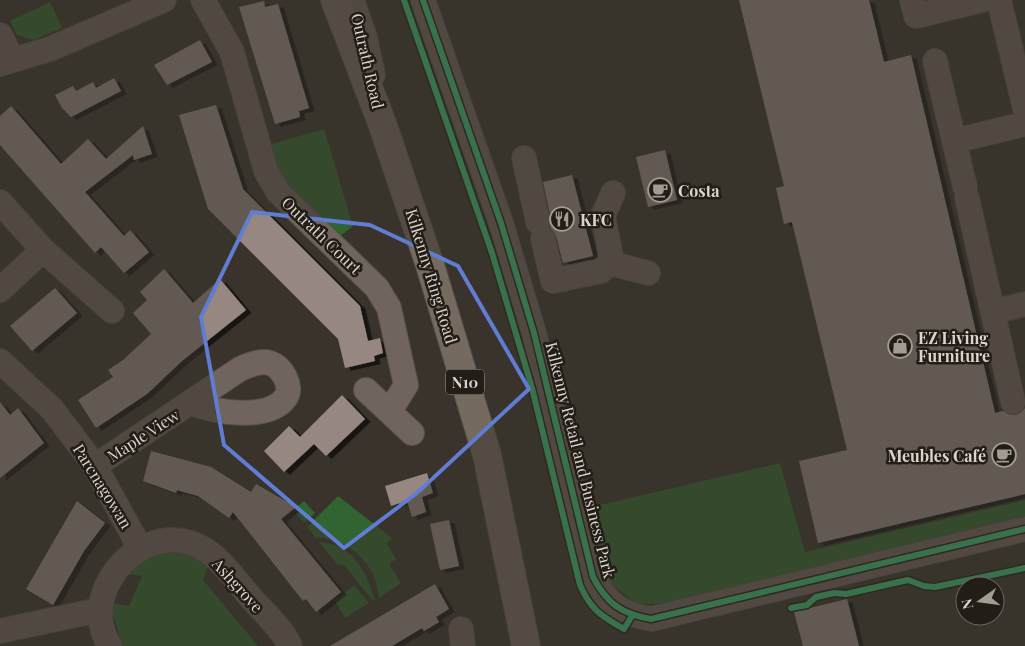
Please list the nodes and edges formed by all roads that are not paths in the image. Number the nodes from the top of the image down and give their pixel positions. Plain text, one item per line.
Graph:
1 (164, 0) edge
2 (203, 0) edge
3 (335, 0) edge
4 (352, 0) edge
5 (423, 0) edge
6 (912, 0) edge
7 (982, 0) edge
8 (999, 0) edge
9 (0, 35) edge
10 (934, 61) dead end
11 (6, 62) edge
12 (1025, 109) edge
13 (382, 123) junction
14 (1025, 124) edge
15 (954, 141) junction
16 (524, 158) dead end
17 (614, 193) dead end
18 (0, 202) edge
19 (43, 250) junction
20 (612, 261) junction
21 (648, 273) dead end
22 (0, 290) edge
23 (1025, 304) edge
24 (112, 311) dead end
25 (993, 312) junction
26 (2, 366) edge
27 (366, 390) dead end
28 (1014, 402) dead end
29 (191, 403) dead end
30 (390, 411) junction
31 (412, 433) dead end
32 (94, 466) junction
33 (1025, 529) edge
34 (140, 548) junction
35 (99, 610) junction
36 (0, 631) edge
37 (110, 646) edge
38 (290, 646) edge
39 (526, 646) edge

1 - 11 street
2 - 30 street, Outrath Court
3 - 13 highway, Kilkenny Ring Road / N10
4 - 13 street, Outrath Road
5 - 33 street, Kilkenny Retail and Business Park
6 - 7 street
8 - 12 street
9 - 11 street
10 - 15 street
13 - 39 highway, Kilkenny Ring Road / N10
14 - 15 street
15 - 25 street
16 - 20 street
17 - 20 street
18 - 19 street
19 - 22 street
19 - 24 street
20 - 21 street
23 - 25 street
25 - 28 street
26 - 32 street, Parcnagowan
27 - 30 street
29 - 32 street, Maple View
30 - 31 street
32 - 34 street, Parcnagowan
34 - 35 street, Ashgrove
34 - 38 street, Ashgrove
35 - 36 street
35 - 37 street

